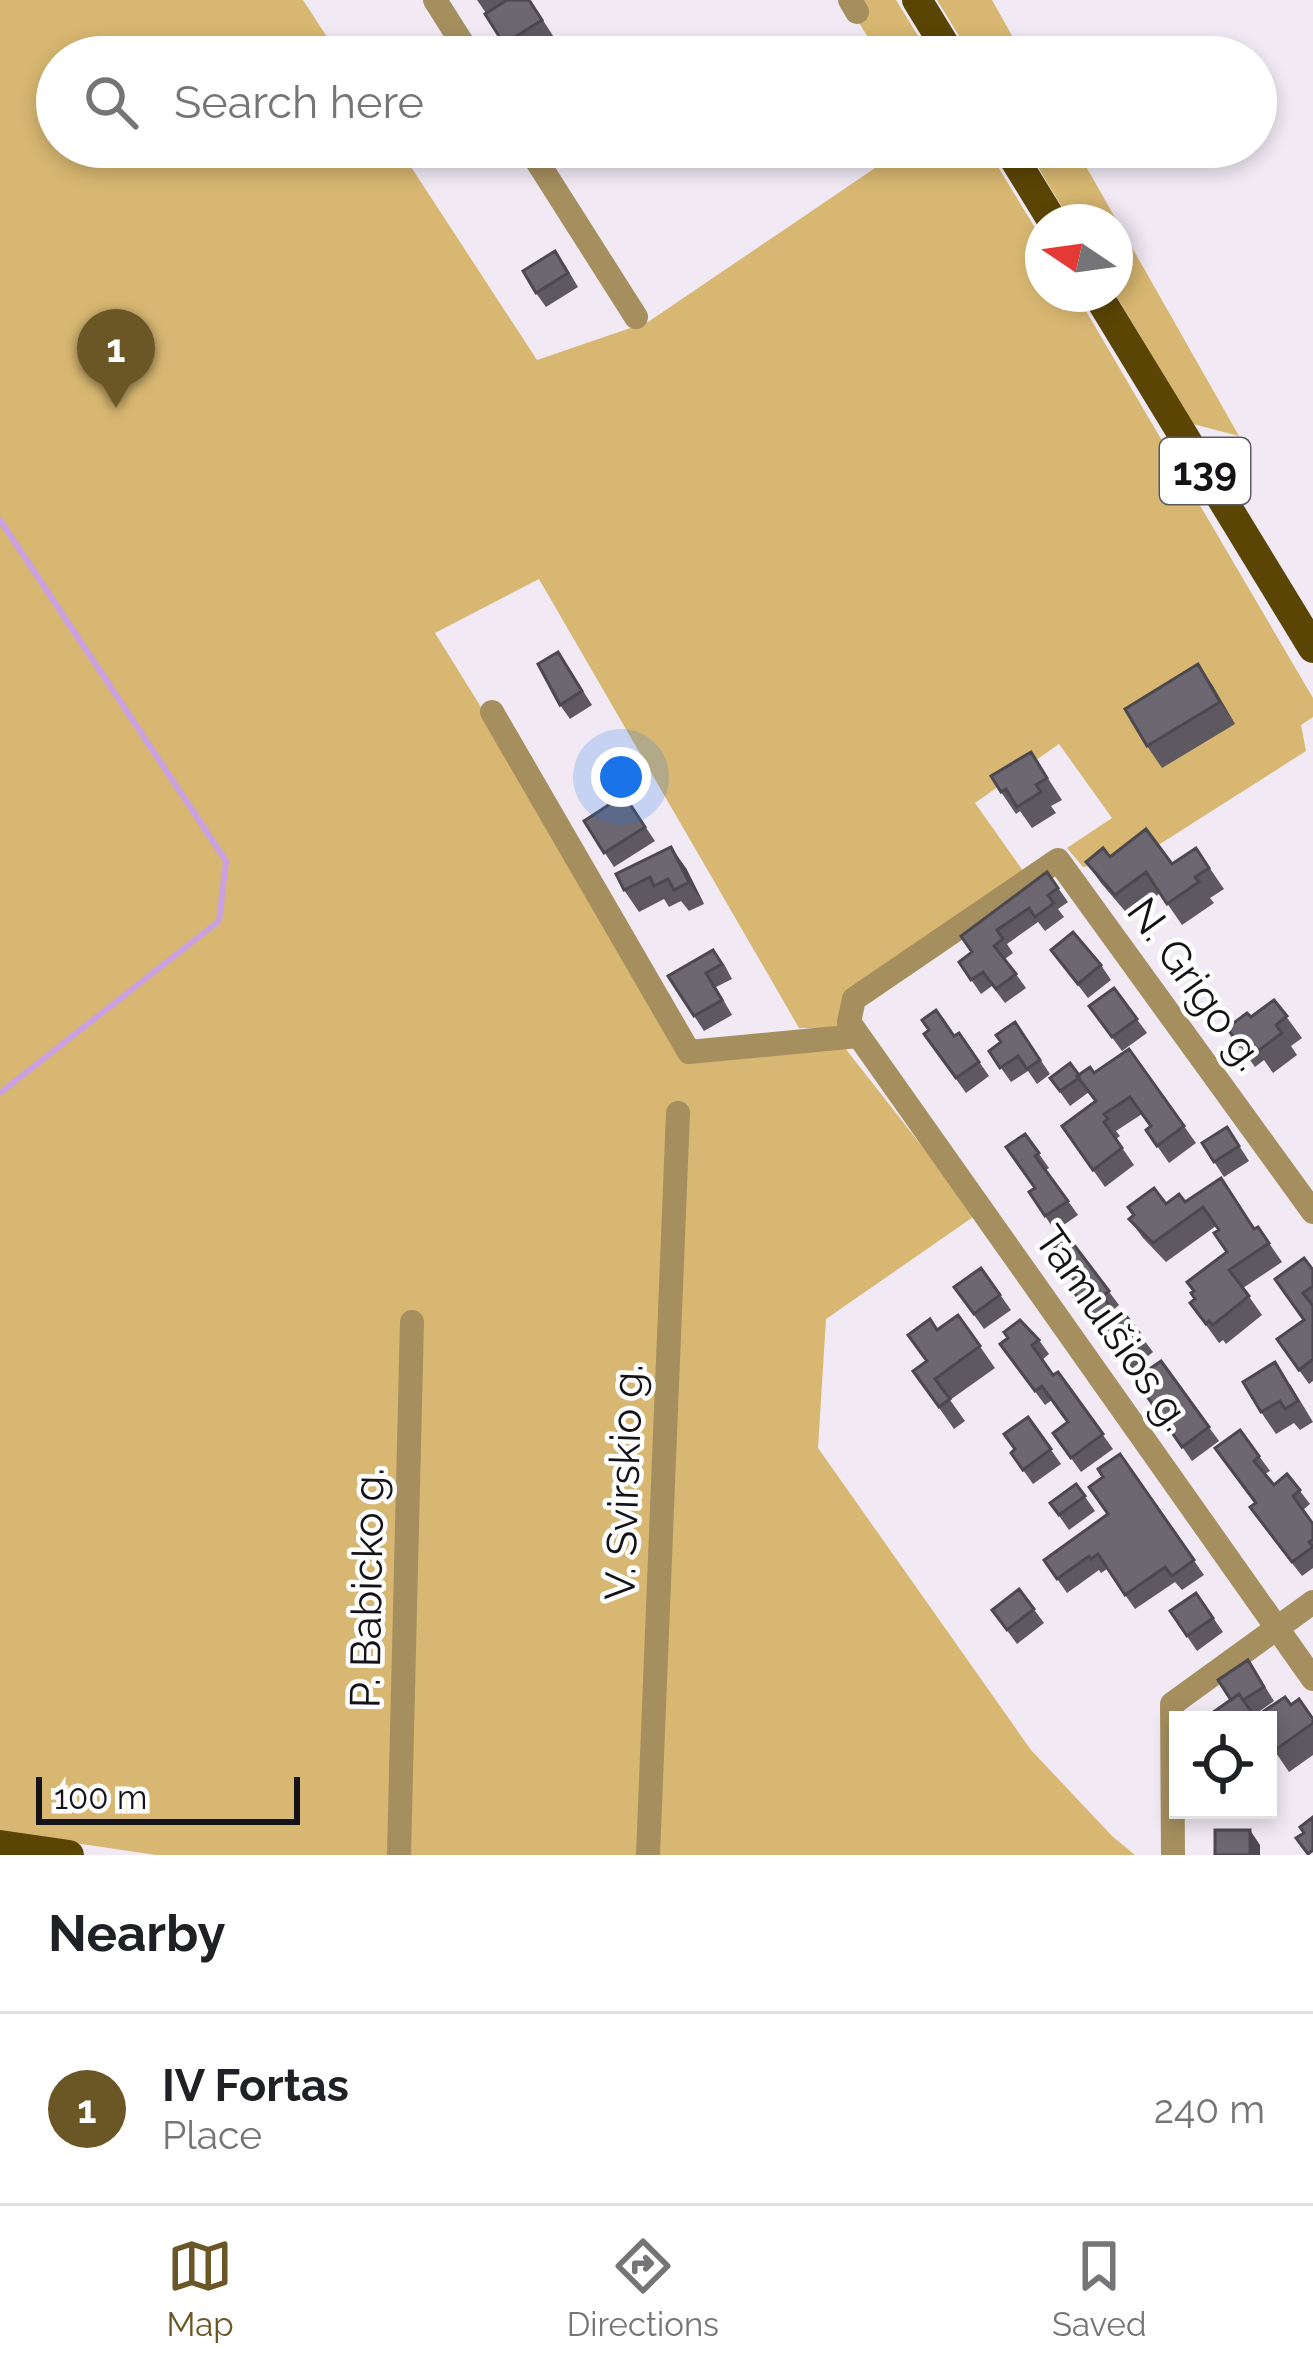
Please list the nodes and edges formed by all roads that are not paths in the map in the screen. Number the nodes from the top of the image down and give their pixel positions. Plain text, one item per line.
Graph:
1 (434, 0) edge
2 (917, 0) edge
3 (457, 36) edge
4 (939, 36) edge
5 (541, 168) edge
6 (1020, 168) edge
7 (1042, 204) edge
8 (1108, 312) edge
9 (636, 316) dead end
10 (1313, 648) edge
11 (492, 712) dead end
12 (854, 1029) junction
13 (678, 1113) dead end
14 (1313, 1212) edge
15 (412, 1322) dead end
16 (1313, 1602) edge
17 (1276, 1628) junction
18 (1313, 1679) edge
19 (0, 1845) edge
20 (69, 1855) edge
21 (399, 1855) edge
22 (648, 1855) edge
23 (1173, 1855) edge

1 - 3 street
2 - 4 main road
5 - 9 street
6 - 7 main road
8 - 10 main road, 139
11 - 12 street
12 - 14 street, N. Grigo g.
12 - 17 street, Tamulšios g.
13 - 22 street, V. Svirskio g.
15 - 21 street, P. Babicko g.
16 - 17 street
17 - 18 street, Tamulšios g.
17 - 23 street
19 - 20 main road

